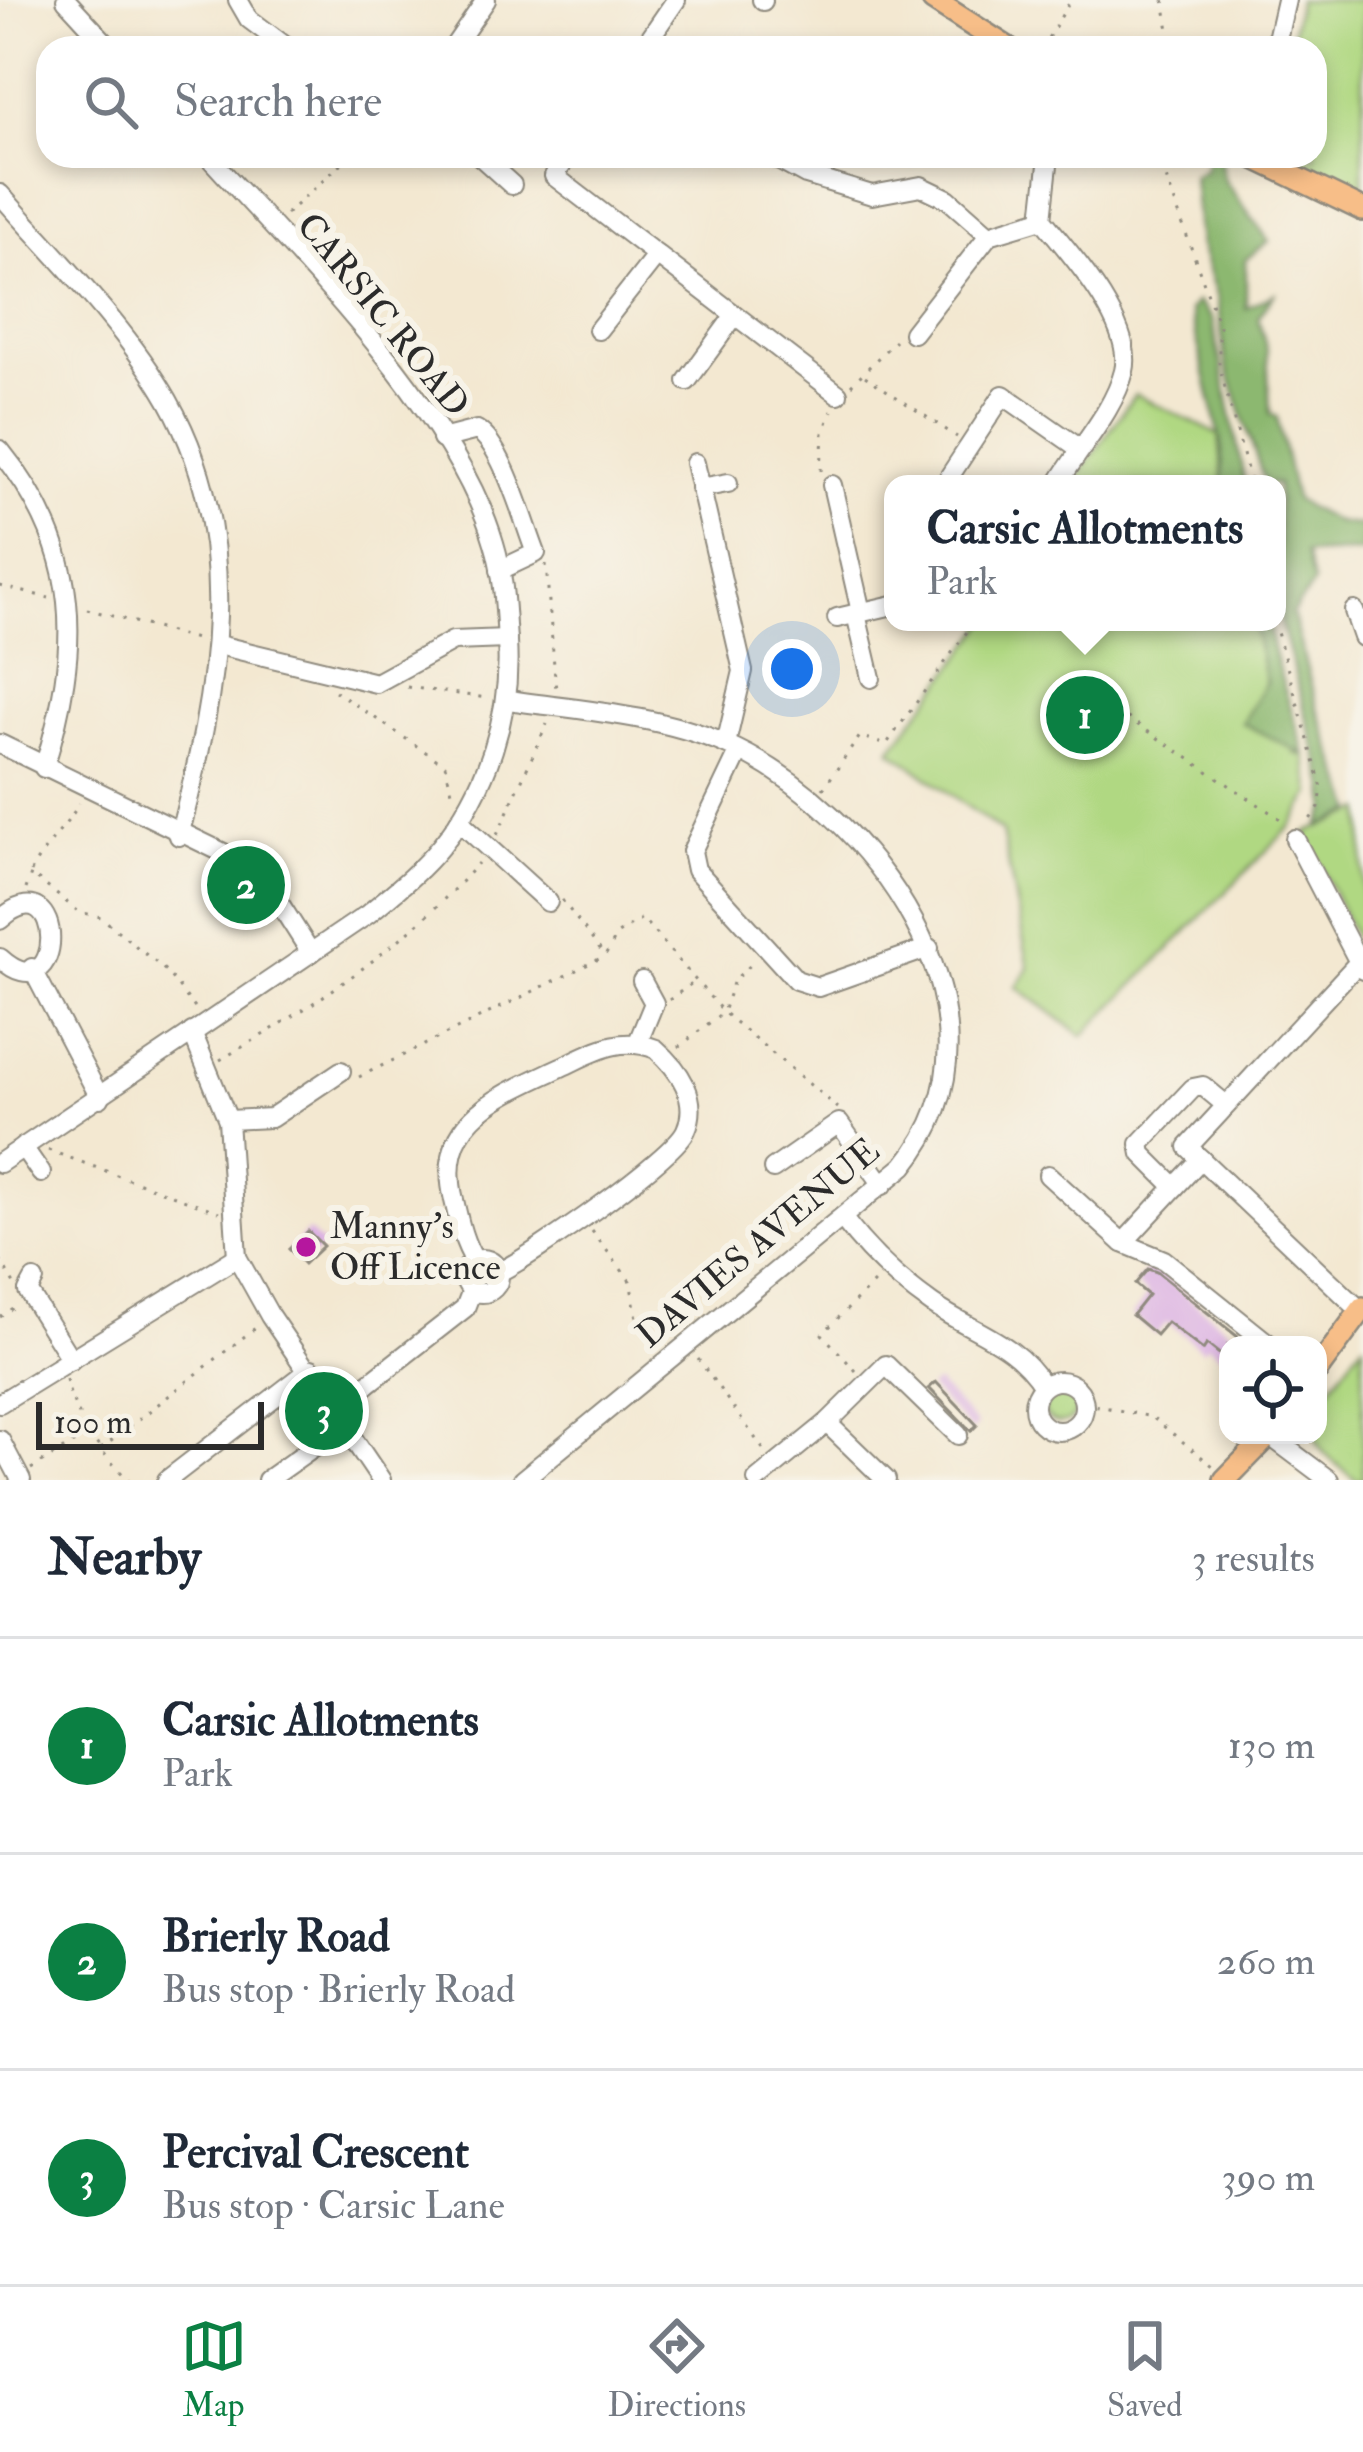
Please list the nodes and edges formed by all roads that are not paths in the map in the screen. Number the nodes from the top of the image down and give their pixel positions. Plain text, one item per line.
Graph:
1 (66, 0) edge
2 (238, 0) edge
3 (486, 0) edge
4 (676, 0) edge
5 (933, 0) edge
6 (1286, 0) edge
7 (99, 36) edge
8 (272, 36) edge
9 (461, 36) edge
10 (651, 36) edge
11 (989, 36) edge
12 (1278, 36) edge
13 (219, 168) edge
14 (493, 168) edge
15 (560, 168) edge
16 (793, 168) edge
17 (1048, 168) edge
18 (1277, 168) edge
19 (512, 185) dead end
20 (0, 194) edge
21 (1363, 210) edge
22 (1042, 219) junction
23 (989, 235) junction
24 (657, 255) junction
25 (735, 315) junction
26 (598, 330) dead end
27 (913, 333) road end
28 (687, 380) dead end
29 (838, 394) road end
30 (442, 439) junction
31 (1079, 448) junction
32 (0, 450) edge
33 (695, 463) dead end
34 (950, 475) edge
35 (1063, 475) edge
36 (728, 483) dead end
37 (832, 484) road end
38 (700, 488) junction
39 (500, 570) junction
40 (884, 607) edge
41 (1354, 611) dead end
42 (851, 615) junction
43 (1363, 638) edge
44 (507, 639) junction
45 (218, 645) junction
46 (871, 678) dead end
47 (508, 700) junction
48 (0, 744) edge
49 (732, 748) junction
50 (44, 768) junction
51 (459, 820) junction
52 (179, 836) junction
53 (1295, 839) road end
54 (548, 902) road end
55 (0, 920) edge
56 (929, 948) junction
57 (311, 953) junction
58 (0, 958) edge
59 (1361, 966) edge
60 (32, 968) junction
61 (642, 981) dead end
62 (199, 1028) junction
63 (638, 1042) junction
64 (341, 1071) road end
65 (100, 1098) junction
66 (1226, 1106) junction
67 (228, 1120) junction
68 (26, 1145) junction
69 (1194, 1153) junction
70 (0, 1163) edge
71 (773, 1168) dead end
72 (41, 1173) dead end
73 (1048, 1175) dead end
74 (883, 1184) junction
75 (1175, 1187) junction
76 (844, 1220) junction
77 (1124, 1243) junction
78 (237, 1257) junction
79 (475, 1261) junction
80 (499, 1272) junction
81 (34, 1280) dead end
82 (472, 1290) junction
83 (1362, 1310) edge
84 (1259, 1336) edge
85 (1327, 1357) edge
86 (67, 1363) junction
87 (311, 1370) junction
88 (1043, 1386) junction
89 (0, 1402) edge
90 (342, 1416) junction
91 (827, 1423) junction
92 (958, 1435) dead end
93 (0, 1440) edge
94 (1260, 1444) edge
95 (1281, 1444) edge
96 (531, 1477) edge
97 (20, 1478) edge
98 (1226, 1479) edge
99 (167, 1480) edge
100 (267, 1480) edge
101 (381, 1480) edge
102 (757, 1480) edge
103 (886, 1480) edge
104 (1329, 1480) edge

1 - 7 street
2 - 8 street
3 - 9 street
4 - 10 street
5 - 11 main road
6 - 12 street
13 - 30 street, CARSIC ROAD
14 - 19 street
15 - 24 street
16 - 23 street
17 - 22 street
18 - 21 main road
20 - 45 street
22 - 23 street
22 - 31 street
23 - 27 street
24 - 25 street
24 - 26 street
25 - 28 street
25 - 29 street
30 - 39 street, CARSIC ROAD
30 - 39 street
31 - 34 street
31 - 35 street
32 - 50 street
33 - 38 street
36 - 38 street
37 - 42 street
38 - 49 street
39 - 44 street, CARSIC ROAD
40 - 42 street
41 - 43 street
42 - 46 street
44 - 45 street
44 - 47 street, CARSIC ROAD
45 - 52 street
47 - 49 street, DAVIES AVENUE
47 - 51 street, CARSIC ROAD
48 - 50 street
49 - 56 street, DAVIES AVENUE
49 - 56 street
50 - 52 street
51 - 54 street
51 - 57 street, CARSIC ROAD
52 - 57 street
53 - 59 street
55 - 60 street
56 - 74 street, DAVIES AVENUE
57 - 62 street, CARSIC ROAD
58 - 60 street
59 - 66 street
60 - 65 street
61 - 63 street
62 - 65 street, CARSIC ROAD
62 - 67 street
63 - 79 street
63 - 80 street
64 - 67 street
65 - 68 street, CARSIC ROAD
66 - 69 street
66 - 75 street
67 - 78 street
68 - 70 street, CARSIC ROAD
68 - 72 street
69 - 75 street
69 - 83 street
71 - 74 street
73 - 77 street
74 - 76 street, DAVIES AVENUE
75 - 77 street
76 - 88 street
76 - 96 street, DAVIES AVENUE
77 - 84 street
78 - 86 street
78 - 87 street
79 - 80 street
79 - 82 street
80 - 82 street
81 - 86 street
82 - 90 street
83 - 85 main road
86 - 89 street
87 - 90 street
87 - 99 street
88 - 88 street
90 - 100 street
90 - 101 street
91 - 92 street
91 - 102 street
91 - 103 street
93 - 97 street
94 - 98 main road
95 - 104 street

